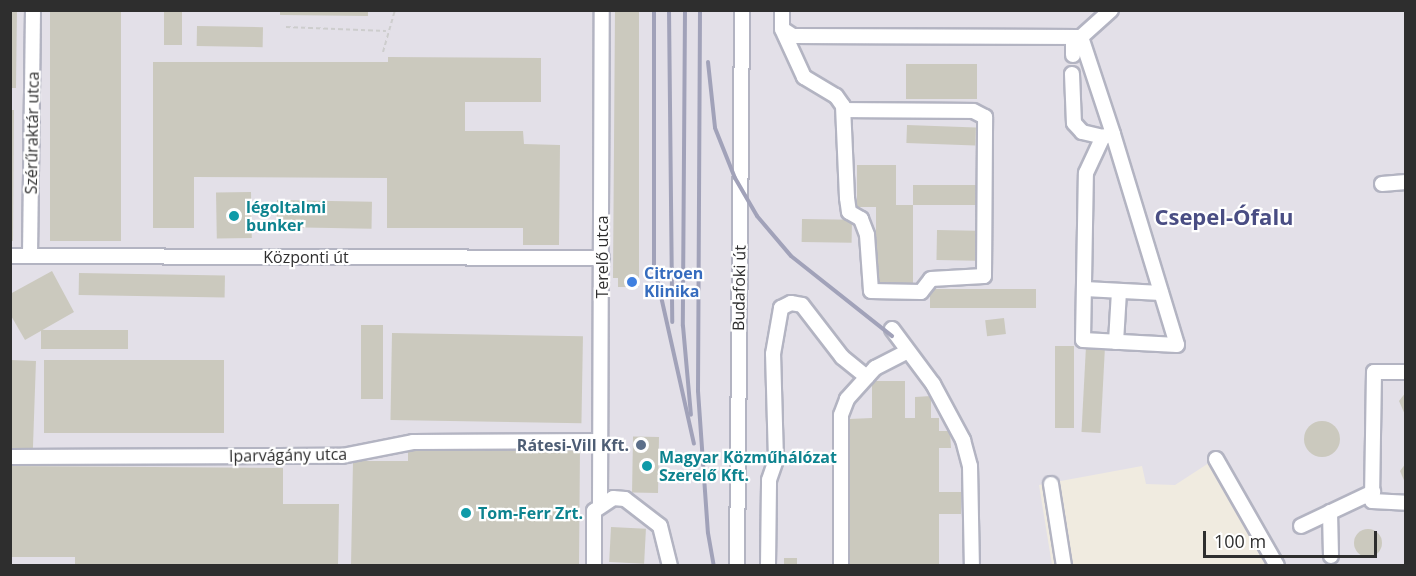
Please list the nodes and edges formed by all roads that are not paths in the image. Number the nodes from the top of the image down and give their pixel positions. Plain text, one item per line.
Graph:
1 (33, 10) edge
2 (602, 10) edge
3 (742, 10) edge
4 (782, 10) edge
5 (1112, 10) edge
6 (782, 29) junction
7 (1077, 37) junction
8 (1073, 55) dead end
9 (1072, 74) dead end
10 (844, 110) junction
11 (1108, 135) junction
12 (1406, 182) edge
13 (1382, 184) dead end
14 (10, 256) edge
15 (30, 256) junction
16 (602, 258) junction
17 (1085, 289) junction
18 (1119, 291) junction
19 (1161, 293) junction
20 (892, 329) dead end
21 (1116, 342) junction
22 (906, 352) junction
23 (1406, 372) edge
24 (867, 377) junction
25 (601, 441) junction
26 (10, 457) edge
27 (1216, 459) dead end
28 (1051, 484) dead end
29 (1372, 492) junction
30 (600, 503) junction
31 (1406, 503) edge
32 (1330, 512) junction
33 (1301, 526) dead end
34 (1331, 556) dead end
35 (594, 566) edge
36 (670, 566) edge
37 (737, 566) edge
38 (768, 566) edge
39 (841, 566) edge
40 (972, 566) edge
41 (1064, 566) edge
42 (1277, 566) edge

1 - 15 street, Szérűraktár utca
2 - 16 street, Terelő utca
3 - 37 street, Budafoki út
4 - 6 street
5 - 7 street
6 - 7 street
6 - 10 street
7 - 8 street
7 - 11 street
9 - 11 street
10 - 10 street
11 - 17 street
11 - 19 street
12 - 13 street
14 - 15 street, Központi út
15 - 16 street, Központi út
16 - 25 street, Terelő utca
17 - 18 street
17 - 21 street
18 - 19 street
18 - 21 street
19 - 21 street
20 - 22 street
22 - 24 street
22 - 40 street
23 - 29 street
24 - 38 street
24 - 39 street
25 - 26 street, Iparvágány utca
25 - 30 street, Terelő utca
27 - 42 street
28 - 41 street
29 - 31 street
29 - 32 street
30 - 35 street, Terelő utca
30 - 36 street
32 - 33 street
32 - 34 street

